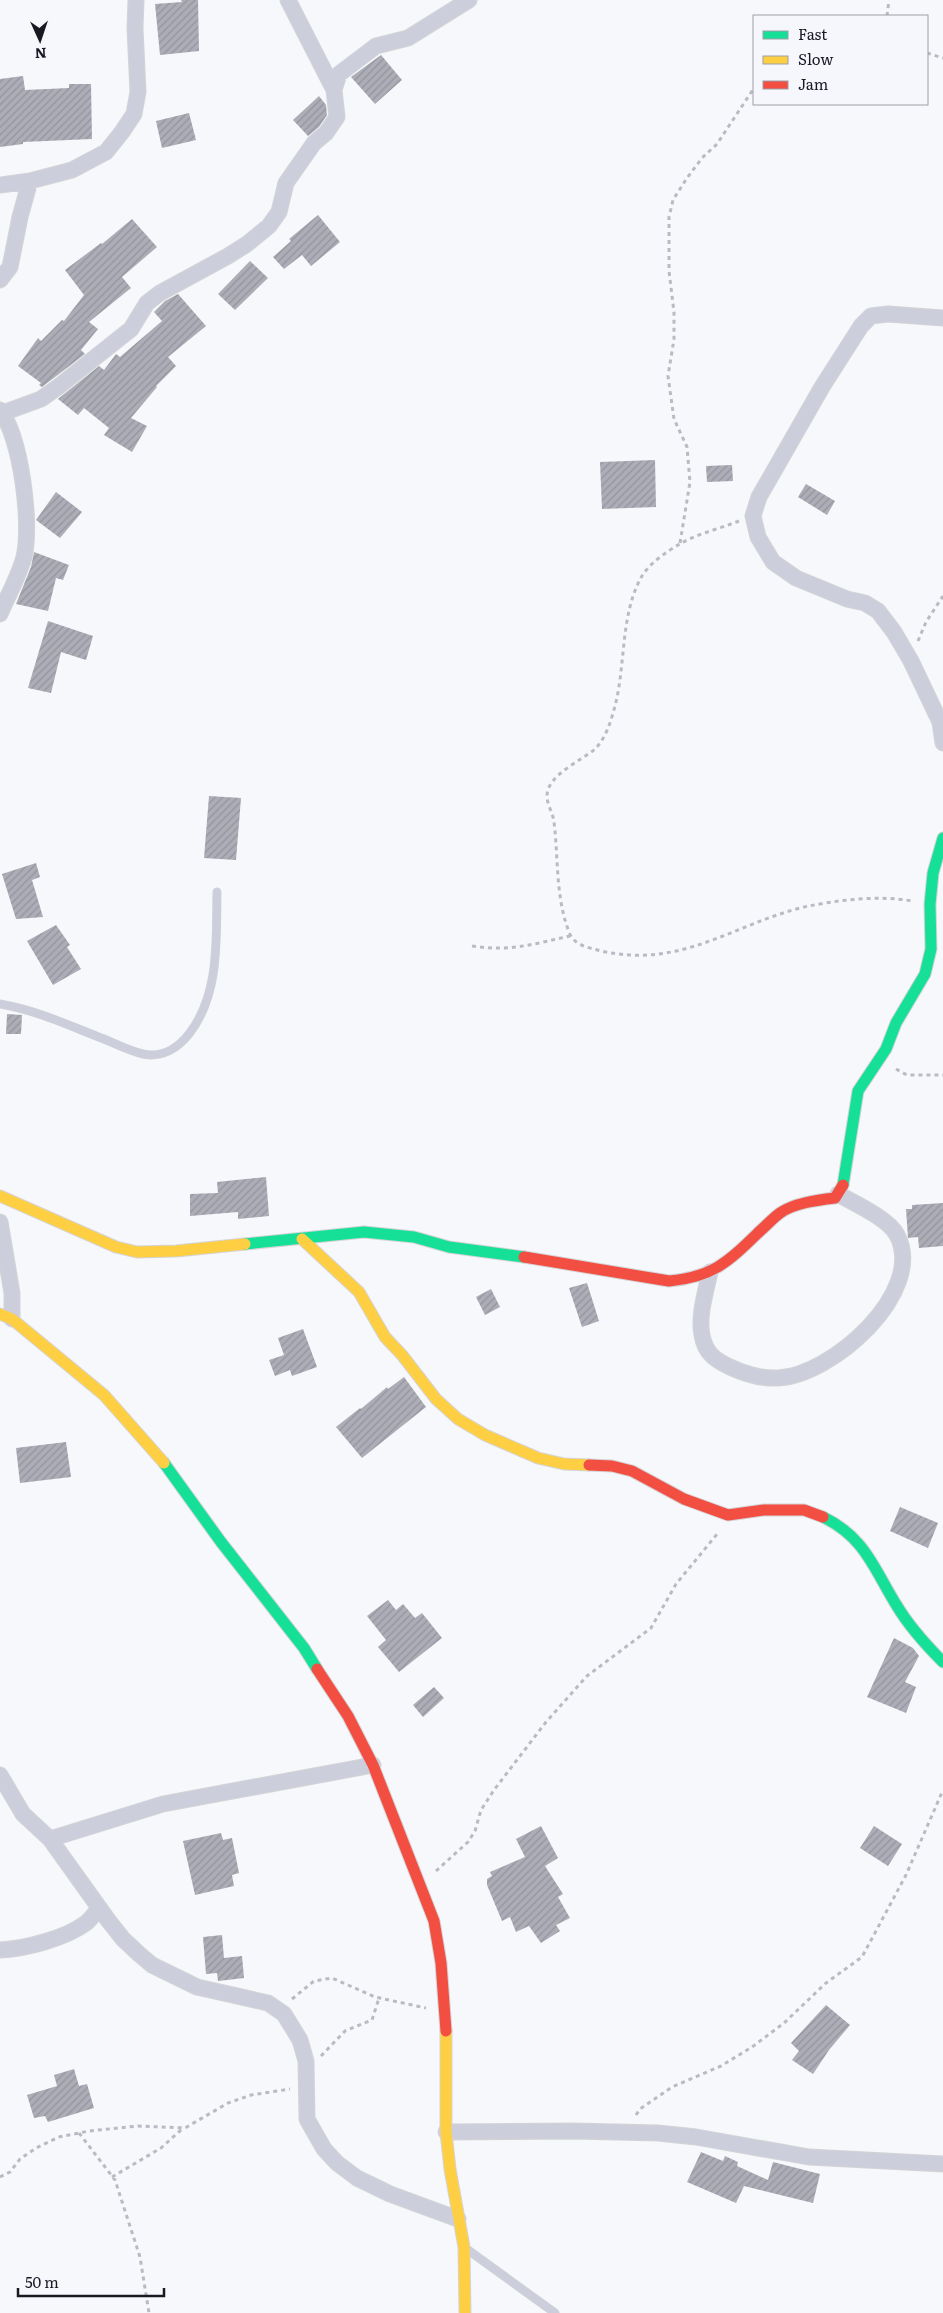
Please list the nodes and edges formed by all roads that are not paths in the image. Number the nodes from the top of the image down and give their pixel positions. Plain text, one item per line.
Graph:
1 (136, 0) edge
2 (288, 0) edge
3 (469, 0) edge
4 (334, 90) junction
5 (30, 181) junction
6 (0, 185) edge
7 (0, 280) edge
8 (943, 318) edge
9 (1, 412) edge
10 (0, 614) edge
11 (943, 743) edge
12 (943, 838) edge
13 (217, 892) dead end
14 (0, 1004) edge
15 (838, 1194) junction
16 (0, 1196) edge
17 (0, 1222) edge
18 (302, 1239) junction
19 (710, 1272) junction
20 (6, 1317) edge
21 (943, 1662) edge
22 (373, 1766) junction
23 (0, 1775) edge
24 (50, 1839) junction
25 (99, 1908) junction
26 (0, 1950) edge
27 (446, 2132) junction
28 (943, 2164) edge
29 (458, 2219) junction
30 (464, 2247) junction
31 (465, 2313) edge
32 (555, 2313) edge

1 - 5 street
2 - 4 street
3 - 4 street
4 - 9 street
5 - 6 street
5 - 7 street
8 - 11 street
9 - 10 street
12 - 15 street
13 - 14 lane
15 - 19 street
15 - 19 street
16 - 18 street
17 - 20 street
18 - 19 street
18 - 21 street
20 - 22 street
22 - 24 street
22 - 27 street
23 - 24 street
24 - 25 street
25 - 26 street
25 - 29 street
27 - 28 street
27 - 29 street
29 - 30 street
30 - 31 street
30 - 32 lane

